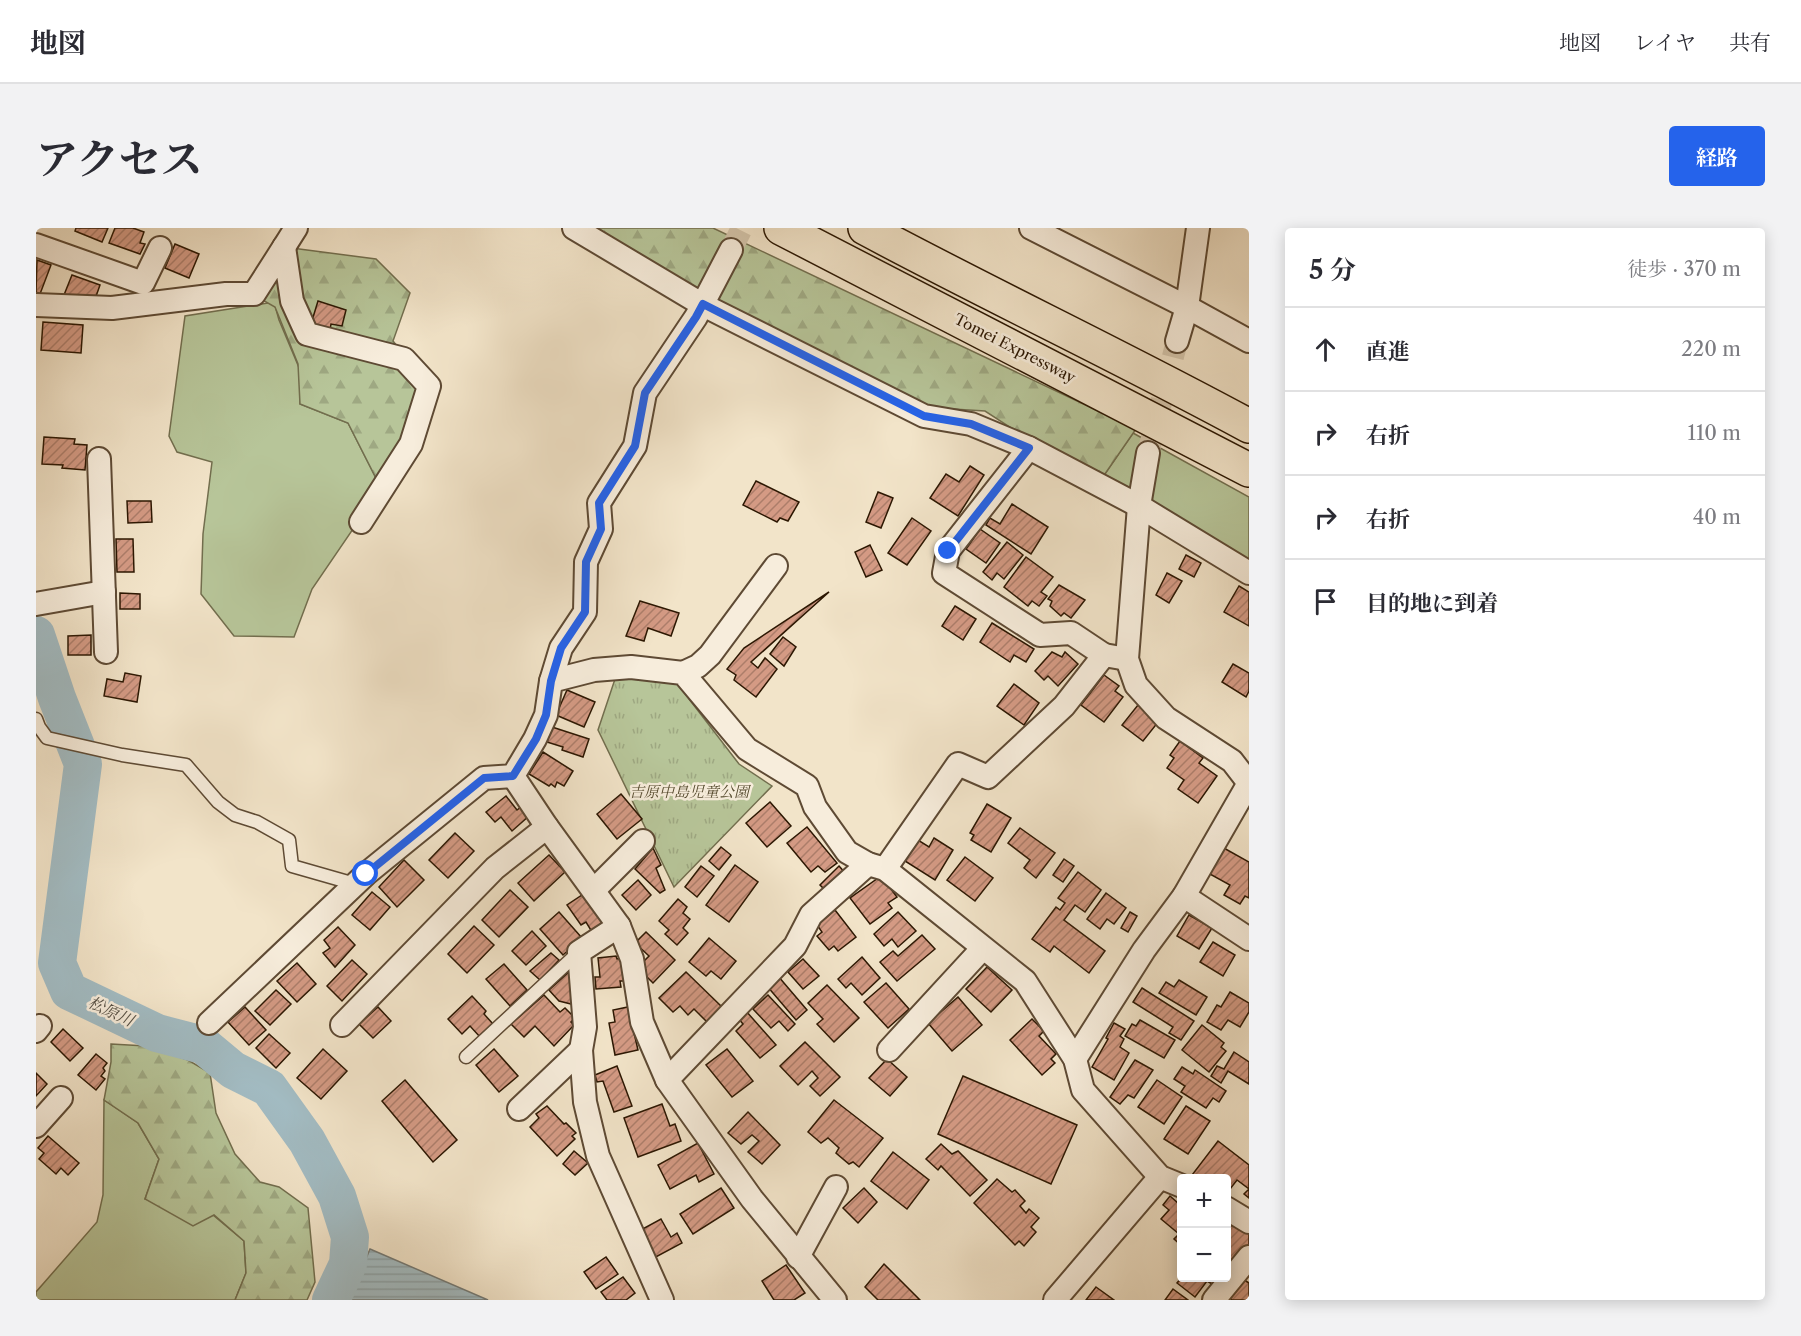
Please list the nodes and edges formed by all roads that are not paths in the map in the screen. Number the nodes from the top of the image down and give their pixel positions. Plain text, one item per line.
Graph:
1 (297, 228) edge
2 (574, 228) edge
3 (781, 228) edge
4 (865, 228) edge
5 (1031, 228) edge
6 (1198, 228) edge
7 (36, 245) edge
8 (284, 247) junction
9 (160, 248) dead end
10 (731, 250) tunnel mouth
11 (703, 304) junction
12 (36, 305) edge
13 (1187, 307) junction
14 (1177, 341) tunnel mouth
15 (1249, 341) edge
16 (1249, 426) edge
17 (1029, 448) junction
18 (1148, 453) tunnel mouth
19 (99, 459) dead end
20 (1249, 470) edge
21 (1139, 506) junction
22 (361, 522) dead end
23 (776, 566) dead end
24 (1249, 573) edge
25 (104, 592) junction
26 (39, 604) edge
27 (106, 652) dead end
28 (1104, 655) junction
29 (1127, 659) junction
30 (683, 673) junction
31 (551, 681) junction
32 (36, 719) edge
33 (513, 776) junction
34 (1249, 783) edge
35 (547, 827) junction
36 (643, 842) dead end
37 (877, 866) junction
38 (355, 884) junction
39 (594, 890) junction
40 (1184, 896) junction
41 (619, 926) junction
42 (1249, 939) edge
43 (982, 949) junction
44 (579, 952) junction
45 (209, 1023) dead end
46 (342, 1025) dead end
47 (581, 1050) junction
48 (889, 1050) dead end
49 (466, 1058) dead end
50 (1075, 1059) junction
51 (667, 1080) junction
52 (61, 1098) dead end
53 (519, 1109) dead end
54 (36, 1126) edge
55 (1160, 1177) junction
56 (1177, 1184) edge
57 (836, 1187) dead end
58 (1231, 1210) edge
59 (1249, 1221) edge
60 (798, 1257) junction
61 (1249, 1257) edge
62 (662, 1300) edge
63 (835, 1300) edge
64 (1056, 1300) edge
65 (1214, 1300) edge

1 - 8 street
2 - 11 street
3 - 20 highway, Tomei Expressway
4 - 16 highway
5 - 13 street
6 - 13 street
7 - 9 street
8 - 12 street
8 - 22 street
10 - 11 street
11 - 17 street
11 - 31 street
13 - 14 street
13 - 15 street
17 - 21 street
17 - 28 street
18 - 21 street
19 - 25 street
21 - 24 street
21 - 29 street
23 - 30 street
25 - 26 street
25 - 27 street
28 - 29 street
28 - 37 street
29 - 34 street
30 - 31 street
30 - 37 street
31 - 33 street
32 - 38 lane
33 - 35 street
33 - 38 street
34 - 40 street
35 - 39 street
35 - 46 street
36 - 39 street
37 - 43 street
37 - 51 street
38 - 45 street
39 - 41 street
40 - 42 street
40 - 50 street
41 - 44 street
41 - 51 street
43 - 48 street
43 - 50 street
44 - 47 street
44 - 49 lane
47 - 53 street
47 - 62 street
50 - 55 street
51 - 60 street
52 - 54 street
55 - 56 street
55 - 64 street
57 - 60 street
58 - 59 street
60 - 63 street
61 - 65 street

